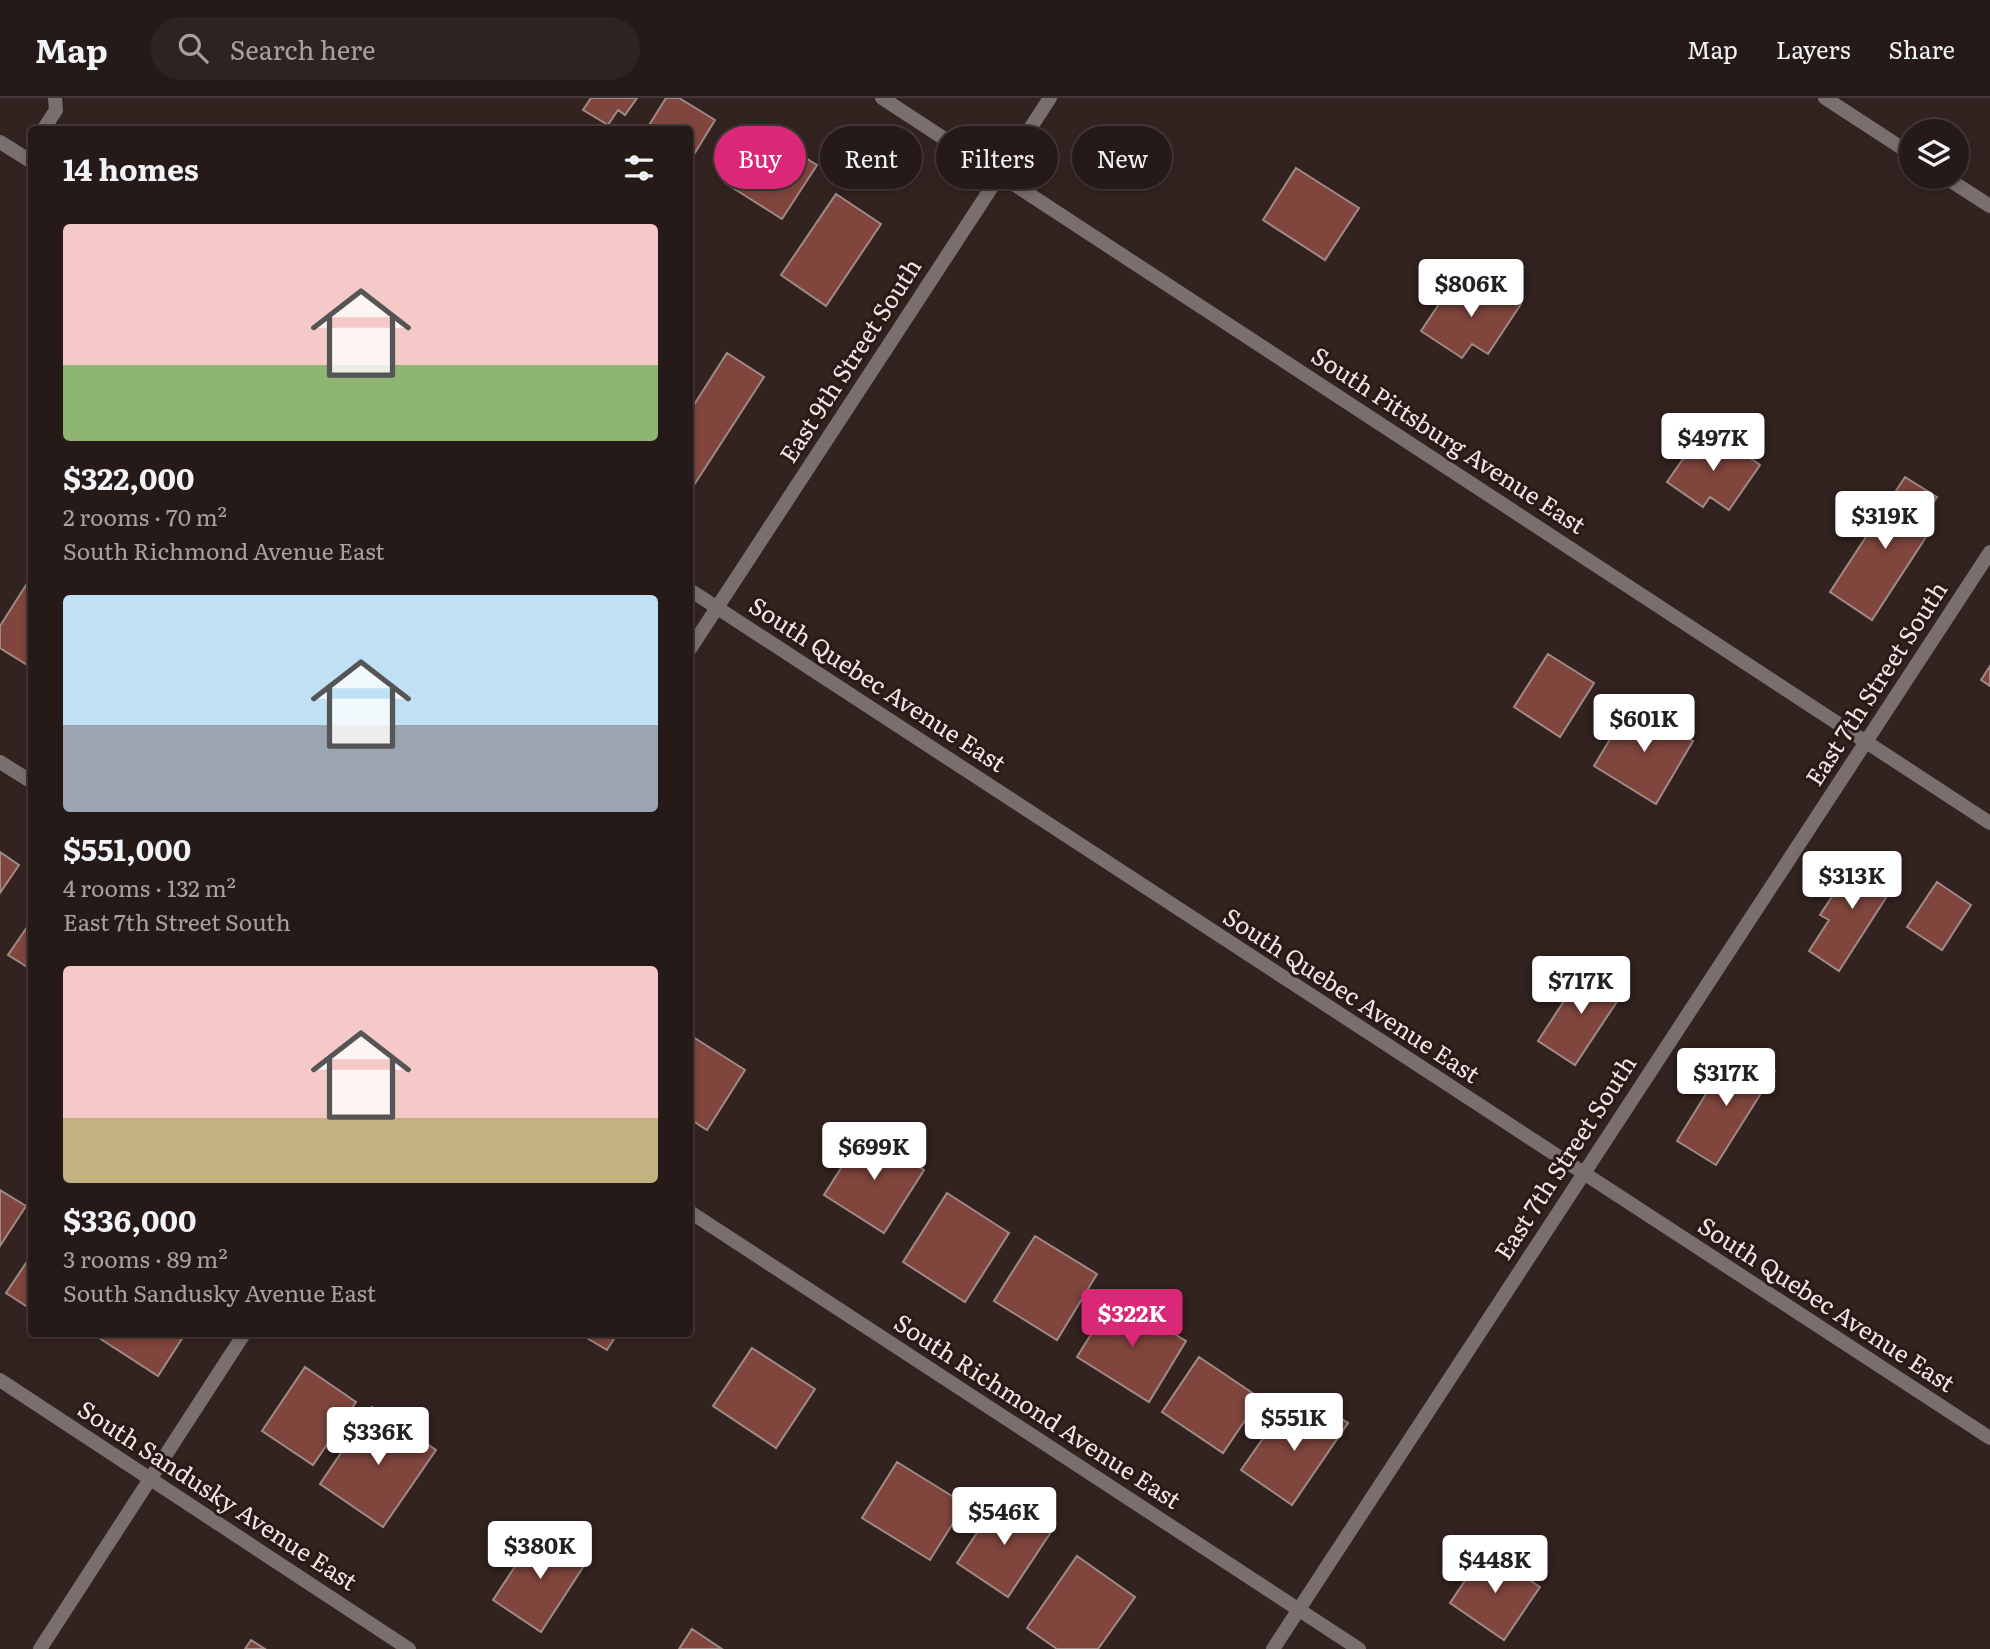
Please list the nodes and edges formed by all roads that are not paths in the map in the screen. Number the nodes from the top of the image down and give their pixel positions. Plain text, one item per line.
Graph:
1 (55, 98) edge
2 (882, 98) edge
3 (1049, 98) edge
4 (1825, 98) edge
5 (46, 126) edge
6 (1031, 126) edge
7 (936, 134) edge
8 (0, 142) edge
9 (1899, 146) edge
10 (28, 156) edge
11 (991, 189) edge
12 (1020, 189) edge
13 (1964, 189) edge
14 (1990, 206) edge
15 (1990, 552) edge
16 (693, 592) edge
17 (717, 608) junction
18 (693, 644) edge
19 (1867, 742) junction
20 (0, 762) edge
21 (28, 780) edge
22 (1990, 823) edge
23 (1582, 1174) junction
24 (693, 1214) edge
25 (242, 1337) edge
26 (0, 1380) edge
27 (1990, 1438) edge
28 (149, 1478) junction
29 (1299, 1610) junction
30 (40, 1649) edge
31 (410, 1649) edge
32 (1273, 1649) edge
33 (1359, 1649) edge

1 - 5 street
2 - 7 street, South Pittsburg Avenue East
3 - 6 street, East 9th Street South
4 - 9 street
8 - 10 street
11 - 17 street, East 9th Street South
12 - 19 street, South Pittsburg Avenue East
13 - 14 street
15 - 19 street, East 7th Street South
16 - 17 street, South Quebec Avenue East
17 - 18 street, East 9th Street South
17 - 23 street, South Quebec Avenue East
19 - 22 street, South Pittsburg Avenue East
19 - 23 street, East 7th Street South
20 - 21 street
23 - 27 street, South Quebec Avenue East
23 - 29 street, East 7th Street South
24 - 29 street, South Richmond Avenue East
25 - 28 street
26 - 28 street, South Sandusky Avenue East
28 - 30 street
28 - 31 street, South Sandusky Avenue East
29 - 32 street, East 7th Street South
29 - 33 street, South Richmond Avenue East

